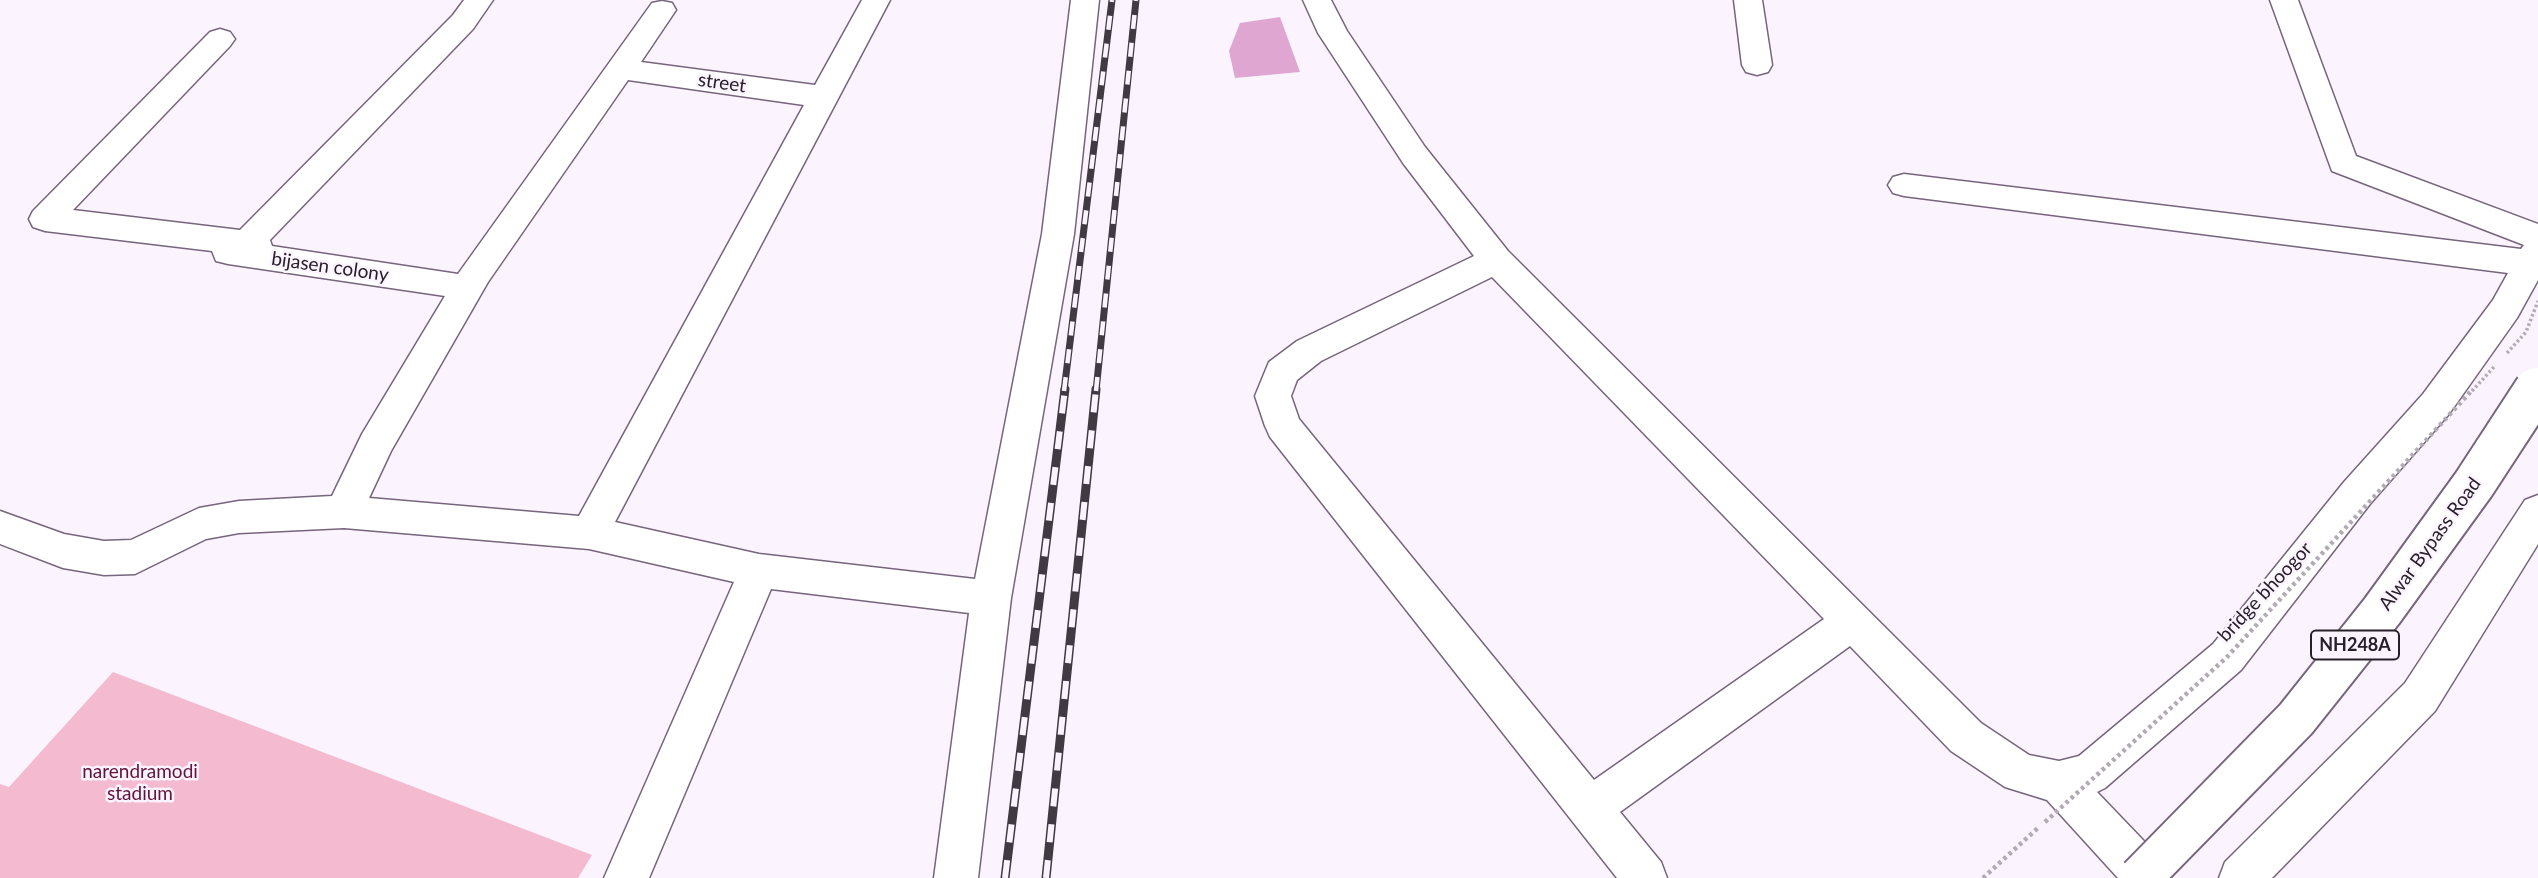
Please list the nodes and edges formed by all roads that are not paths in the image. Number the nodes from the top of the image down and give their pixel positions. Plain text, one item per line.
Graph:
1 (479, 0) edge
2 (876, 0) edge
3 (1085, 0) edge
4 (1317, 0) edge
5 (1748, 0) edge
6 (2284, 0) edge
7 (662, 10) dead end
8 (220, 38) dead end
9 (1758, 65) dead end
10 (620, 69) junction
11 (824, 97) junction
12 (1904, 185) dead end
13 (247, 243) junction
14 (2535, 250) edge
15 (1496, 260) junction
16 (465, 279) junction
17 (2538, 386) edge
18 (2538, 510) edge
19 (344, 512) junction
20 (0, 527) edge
21 (589, 533) junction
22 (759, 571) junction
23 (991, 598) junction
24 (1852, 622) junction
25 (2059, 782) junction
26 (1590, 808) junction
27 (626, 878) edge
28 (956, 878) edge
29 (1645, 878) edge
30 (2140, 878) edge
31 (2148, 878) edge
32 (2241, 878) edge

1 - 13 street
2 - 11 street
3 - 23 street
4 - 15 street
5 - 9 street
6 - 14 street
7 - 10 street
8 - 13 street
10 - 11 street, street
10 - 16 street
11 - 21 street
12 - 14 street
13 - 16 street, bijasen colony
14 - 25 street
15 - 24 street
15 - 26 street
16 - 19 street
17 - 30 highway, Alwar Bypass Road / NH248A, bridge
18 - 32 street
19 - 20 street
19 - 21 street
21 - 22 street
22 - 23 street
22 - 27 street
23 - 28 street
24 - 25 street
24 - 26 street
25 - 31 street
26 - 29 street

